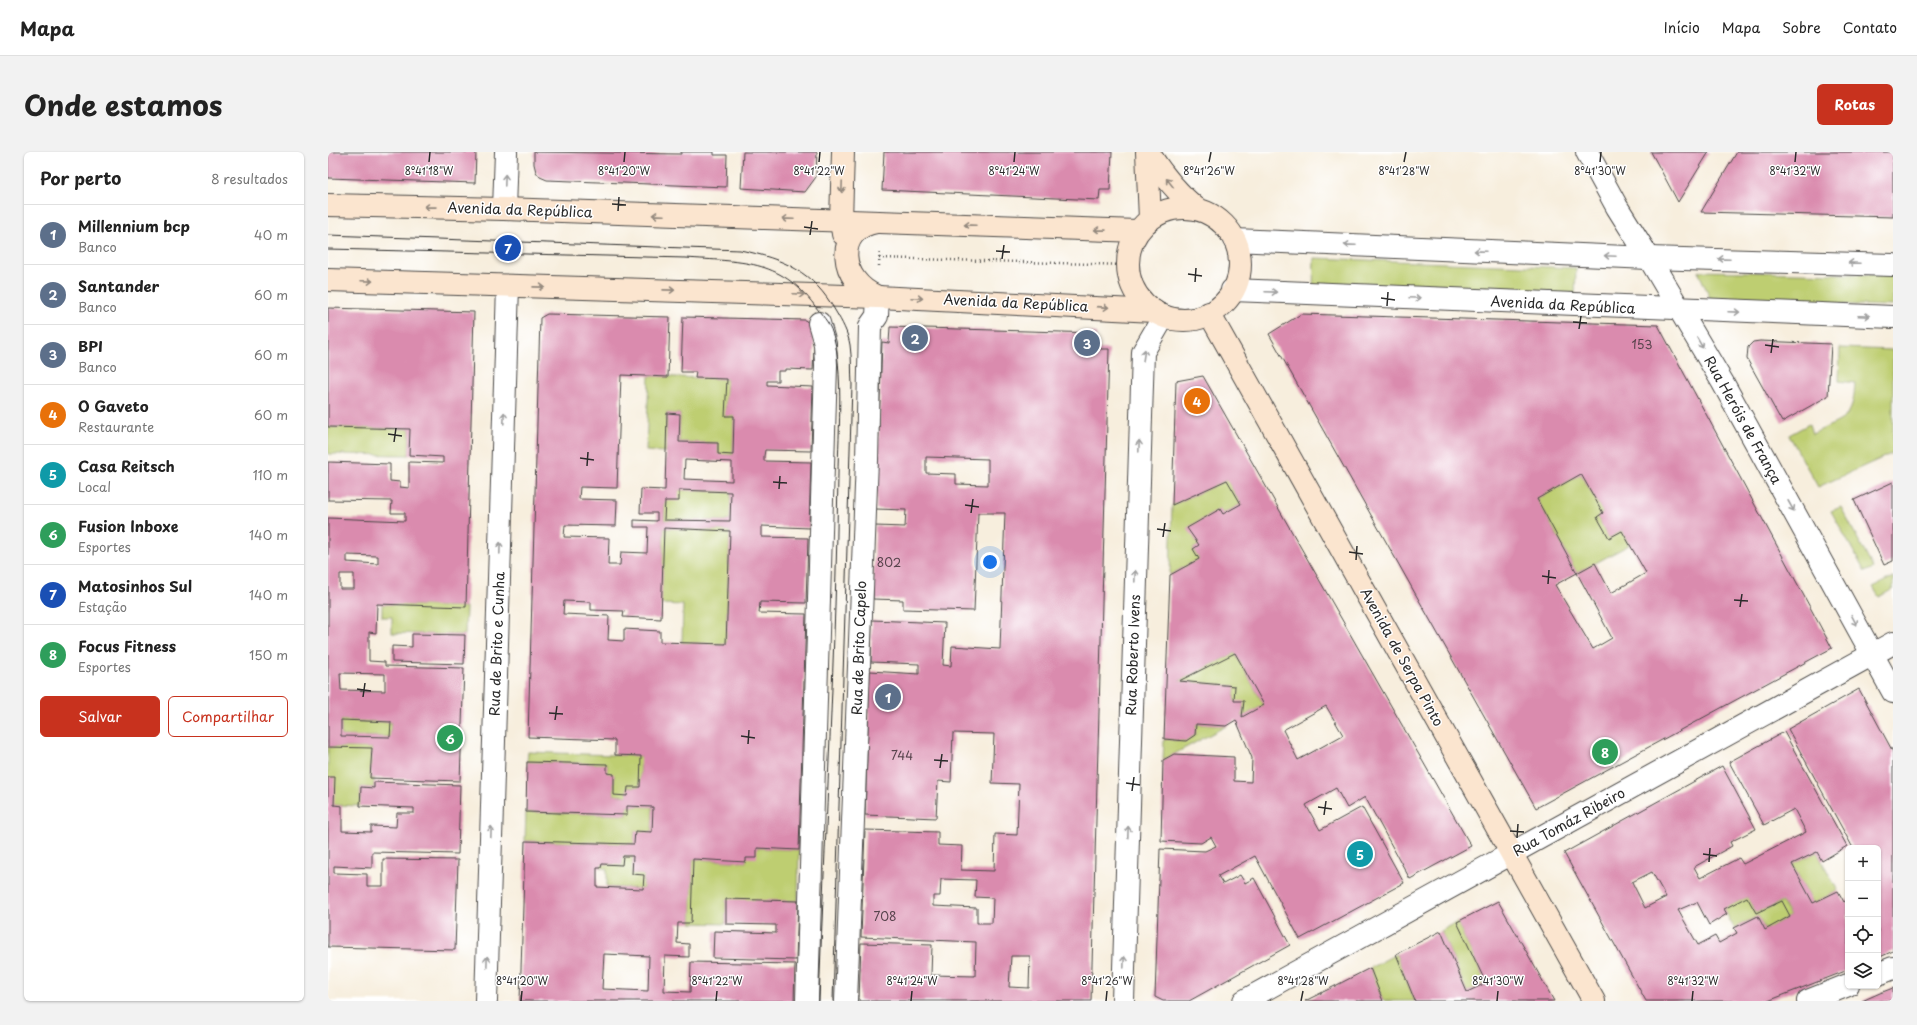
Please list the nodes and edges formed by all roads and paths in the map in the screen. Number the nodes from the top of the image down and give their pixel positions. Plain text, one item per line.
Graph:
1 (506, 152) edge
2 (843, 152) edge
3 (1148, 152) edge
4 (1587, 152) edge
5 (328, 205) edge
6 (504, 209) junction
7 (1197, 210) junction
8 (841, 221) junction
9 (880, 221) junction
10 (1144, 225) junction
11 (1234, 240) junction
12 (879, 258) dead end
13 (1649, 258) junction
14 (847, 259) junction
15 (1893, 264) edge
16 (1128, 265) junction
17 (328, 280) edge
18 (508, 286) junction
19 (1232, 290) junction
20 (878, 297) junction
21 (1681, 310) junction
22 (1159, 313) junction
23 (1210, 313) junction
24 (1893, 317) edge
25 (819, 323) dead end
26 (1893, 643) edge
27 (1872, 655) junction
28 (1893, 692) edge
29 (1512, 854) junction
30 (1893, 968) edge
31 (1881, 973) edge
32 (1845, 986) edge
33 (486, 1001) edge
34 (807, 1001) edge
35 (846, 1001) edge
36 (1123, 1001) edge
37 (1244, 1001) edge
38 (1594, 1001) edge
39 (1808, 1001) edge

6 -> 1 street
2 -> 8 main road
7 -> 3 main road
3 - 10 main road
4 - 13 street, Rua Heróis de França
6 -> 5 main road, Avenida da República
8 -> 6 main road, Avenida da República
7 - 10 main road
7 - 11 main road
8 - 9 main road, Avenida da República
8 - 14 main road
10 -> 9 main road, Avenida da República
9 - 14 main road, Avenida da República
10 - 16 main road
13 -> 11 street
11 - 19 main road
12 - 16 path
15 -> 13 street
13 - 21 street, Rua Heróis de França
14 - 20 main road, Avenida da República
16 - 22 main road
17 -> 18 main road, Avenida da República
18 -> 20 main road, Avenida da República
33 -> 18 street, Rua de Brito e Cunha
19 -> 21 street, Avenida da República
19 - 23 main road
20 -> 22 main road, Avenida da República
20 - 35 street, Rua de Brito Capelo
21 -> 24 street, Avenida da República
21 -> 27 street, Rua Heróis de França
22 - 23 main road
36 -> 22 street, Rua Roberto Ivens
23 - 29 main road, Avenida de Serpa Pinto
25 - 34 street
26 - 27 street, Rua Tomáz Ribeiro
27 - 28 street, Rua Heróis de França
27 - 29 street, Rua Tomáz Ribeiro
29 - 37 street, Rua Tomáz Ribeiro
29 - 38 main road, Avenida de Serpa Pinto
30 - 31 street
32 - 39 street

